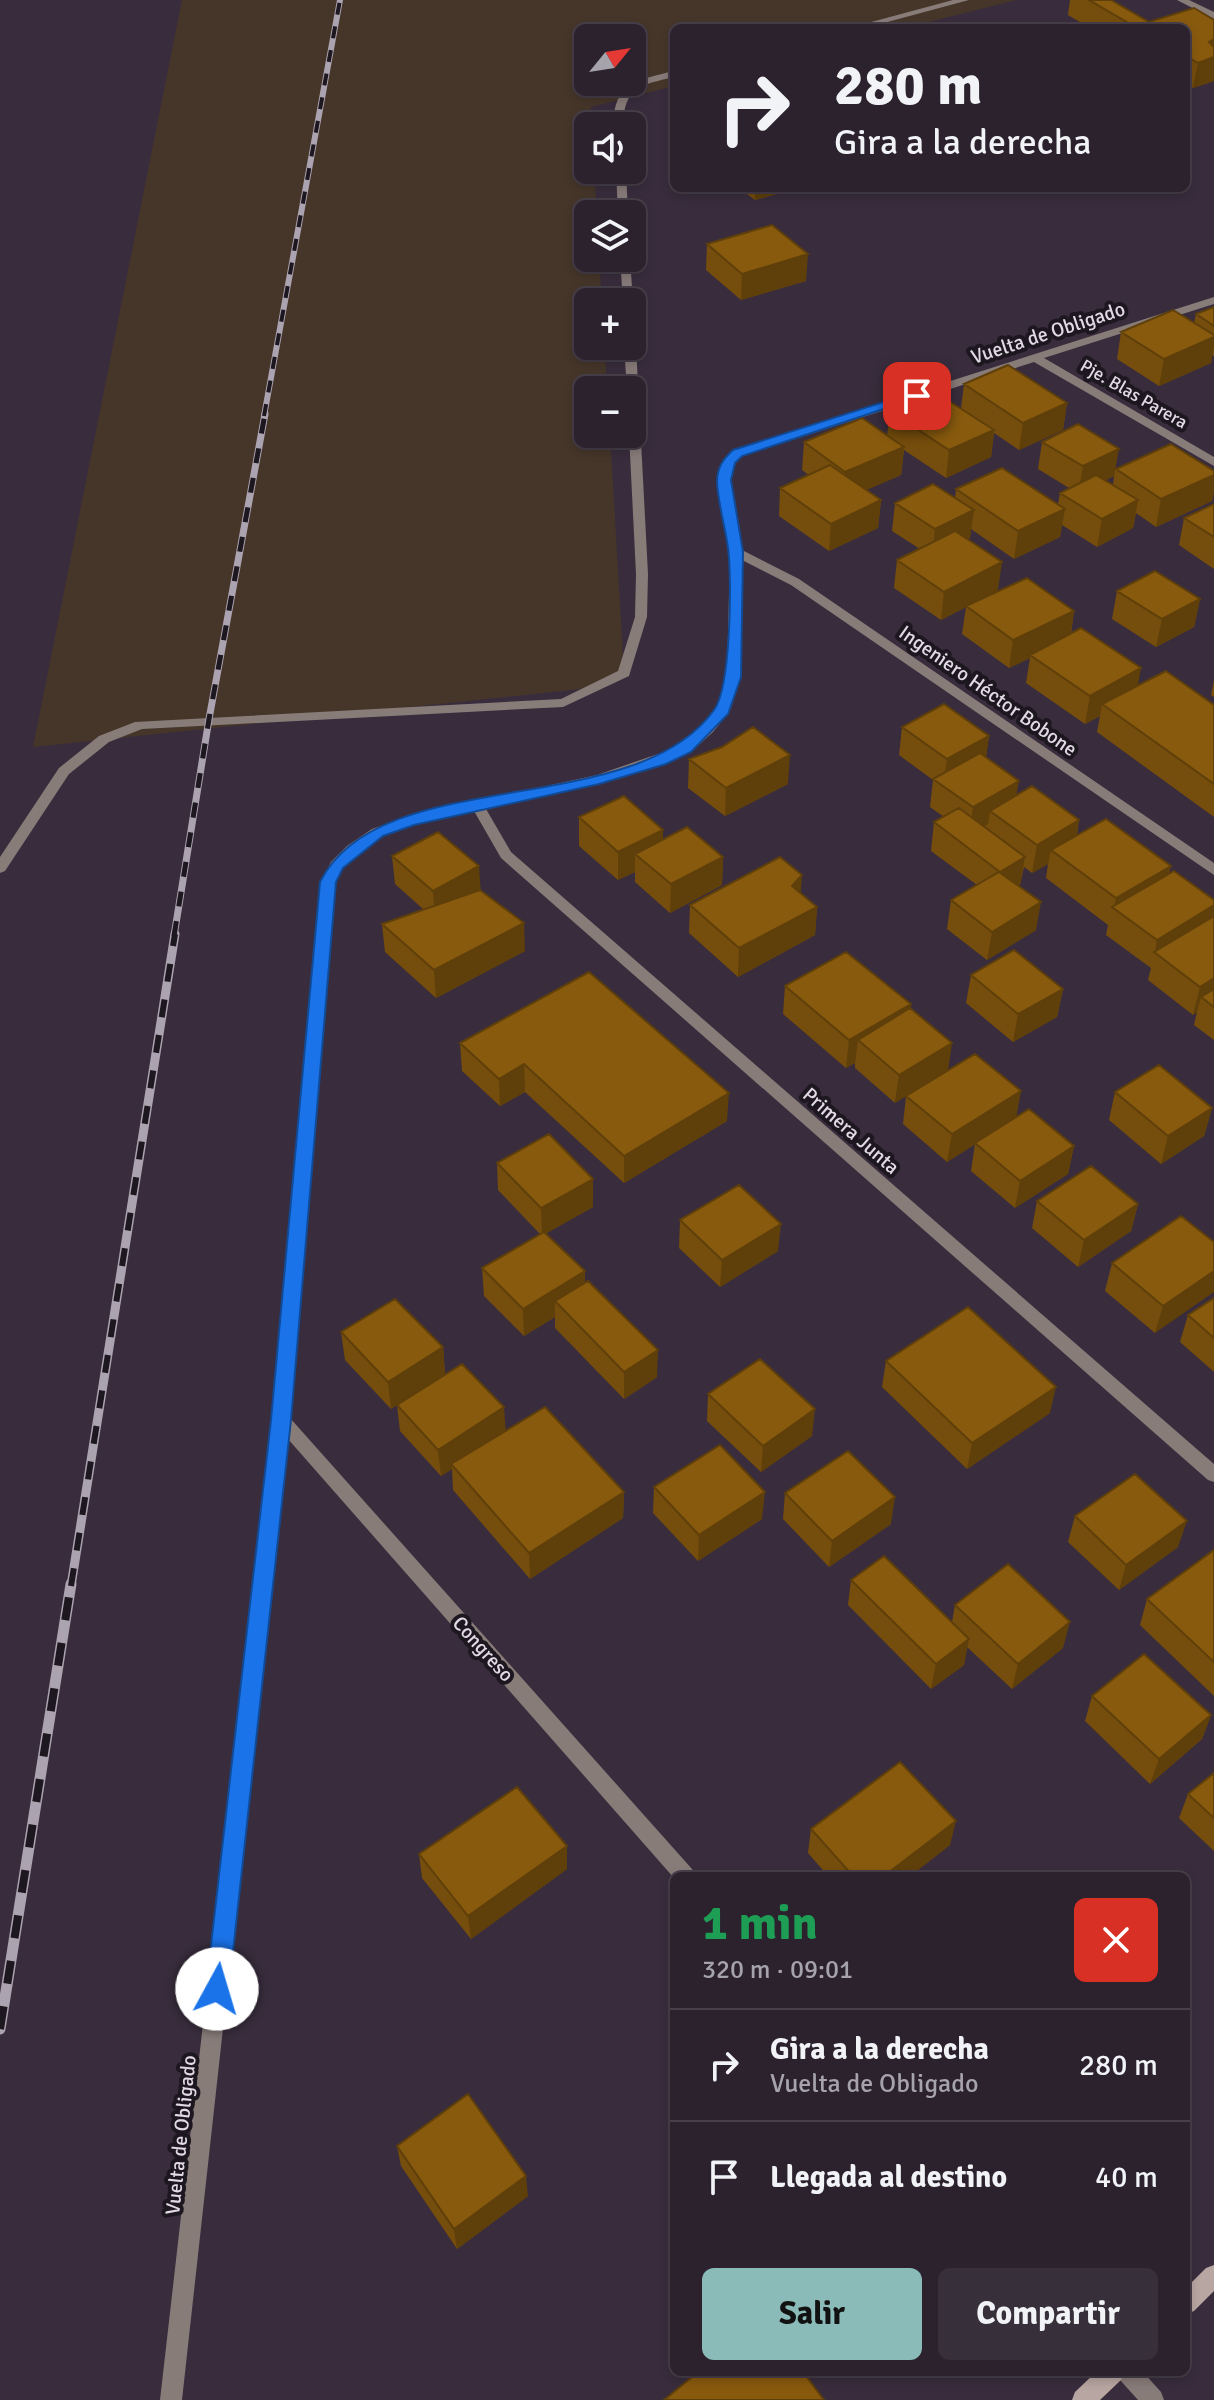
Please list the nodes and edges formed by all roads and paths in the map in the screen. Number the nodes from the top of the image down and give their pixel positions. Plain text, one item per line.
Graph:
1 (964, 0) edge
2 (1182, 0) edge
3 (1214, 16) edge
4 (870, 24) edge
5 (670, 75) edge
6 (617, 112) edge
7 (1214, 300) edge
8 (1036, 358) junction
9 (631, 360) edge
10 (1214, 462) edge
11 (736, 552) junction
12 (477, 805) junction
13 (0, 868) edge
14 (1214, 870) edge
15 (281, 1420) junction
16 (1214, 1475) edge
17 (681, 1872) edge
18 (1214, 2276) edge
19 (1190, 2299) edge
20 (1109, 2376) edge
21 (1132, 2376) edge
22 (171, 2400) edge
23 (1083, 2400) edge
24 (1153, 2400) edge

1 - 4 street
2 - 3 street
5 - 6 street
7 - 8 street, Vuelta de Obligado
8 - 10 street, Pje. Blas Parera
8 - 11 street, Vuelta de Obligado
9 - 13 street
11 - 12 street, Vuelta de Obligado
11 - 14 street, Ingeniero Héctor Bobone
12 - 15 street, Vuelta de Obligado
12 - 16 street, Primera Junta
15 - 17 street, Congreso
15 - 22 street, Vuelta de Obligado
18 - 19 main road
20 - 23 main road
21 - 24 street

